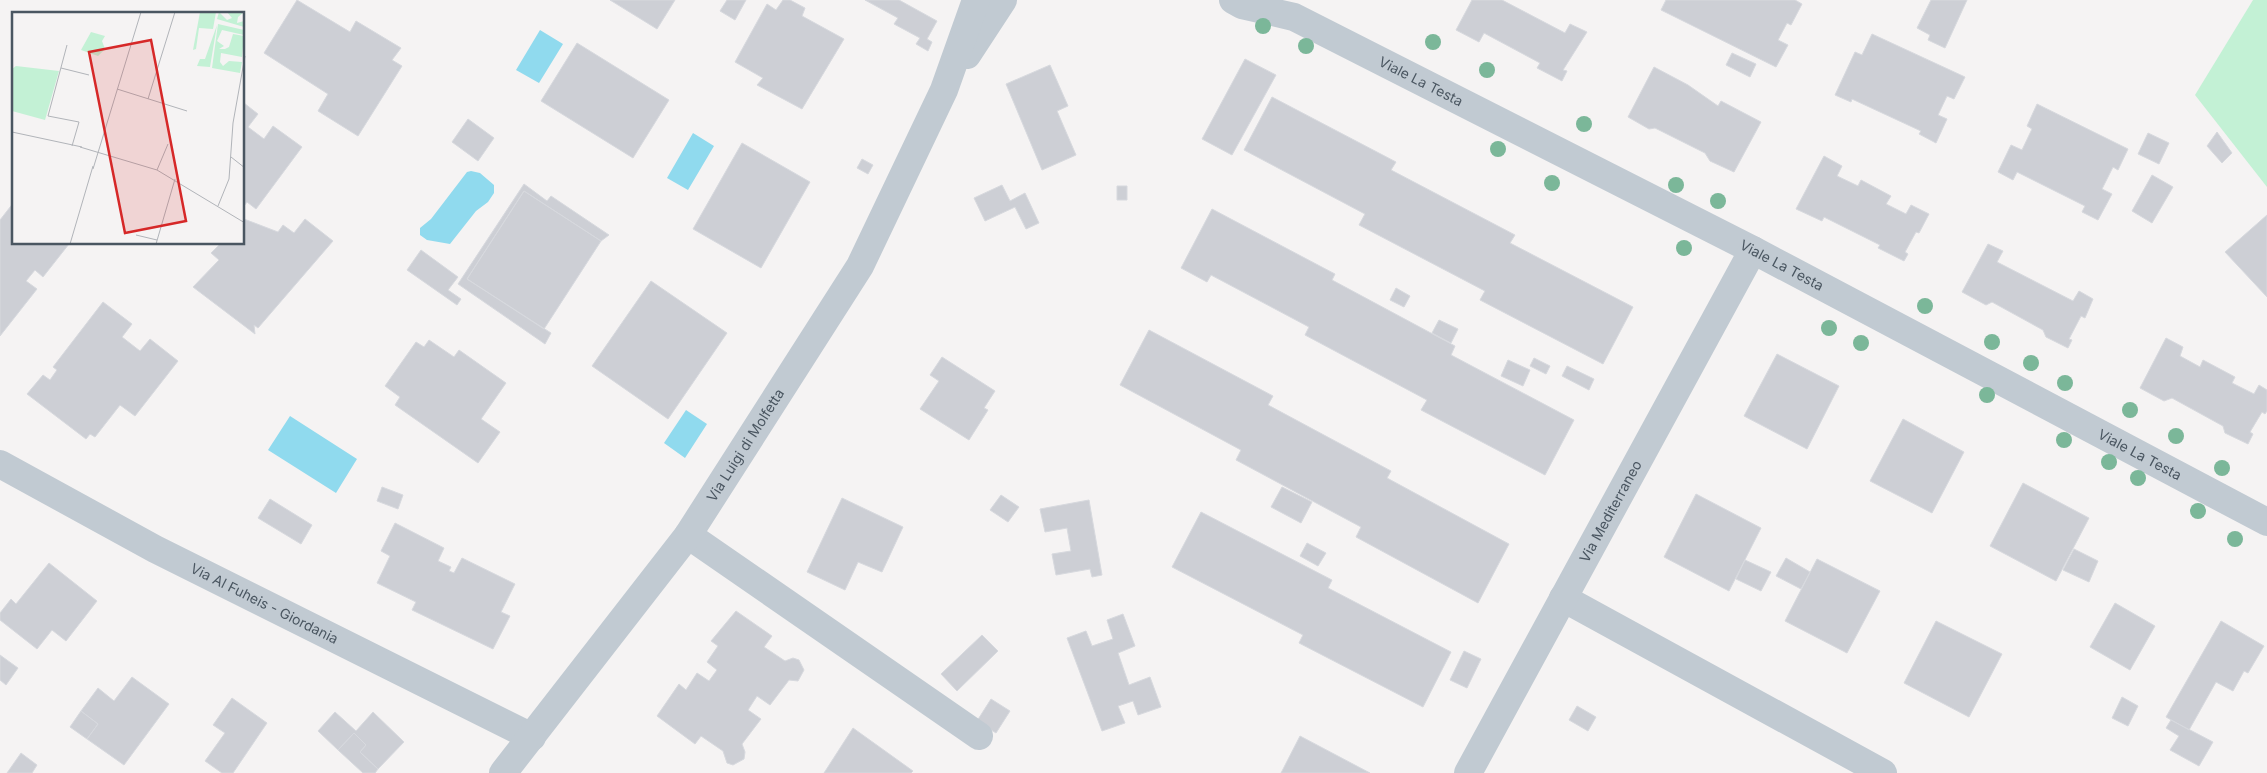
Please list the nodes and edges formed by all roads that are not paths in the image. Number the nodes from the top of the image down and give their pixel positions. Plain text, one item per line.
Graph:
1 (976, 0) edge
2 (1003, 0) edge
3 (1233, 0) edge
4 (1285, 8) edge
5 (944, 90) junction
6 (1753, 250) junction
7 (0, 464) edge
8 (2267, 522) edge
9 (688, 535) junction
10 (1563, 598) junction
11 (980, 736) dead end
12 (532, 737) junction
13 (503, 773) edge
14 (1468, 773) edge
15 (1883, 773) edge

1 - 5 street, Via Luigi di Molfetta
2 - 5 street, Via Luigi di Molfetta
3 - 4 street, Viale La Testa
4 - 6 street, Viale La Testa
5 - 9 street, Via Luigi di Molfetta
6 - 8 street, Viale La Testa
6 - 10 street, Via Mediterraneo
7 - 12 street, Via Al Fuheis - Giordania
9 - 11 street
9 - 12 street, Via Luigi di Molfetta
10 - 14 street, Via Mediterraneo
10 - 15 street
12 - 13 street, Via Luigi di Molfetta

